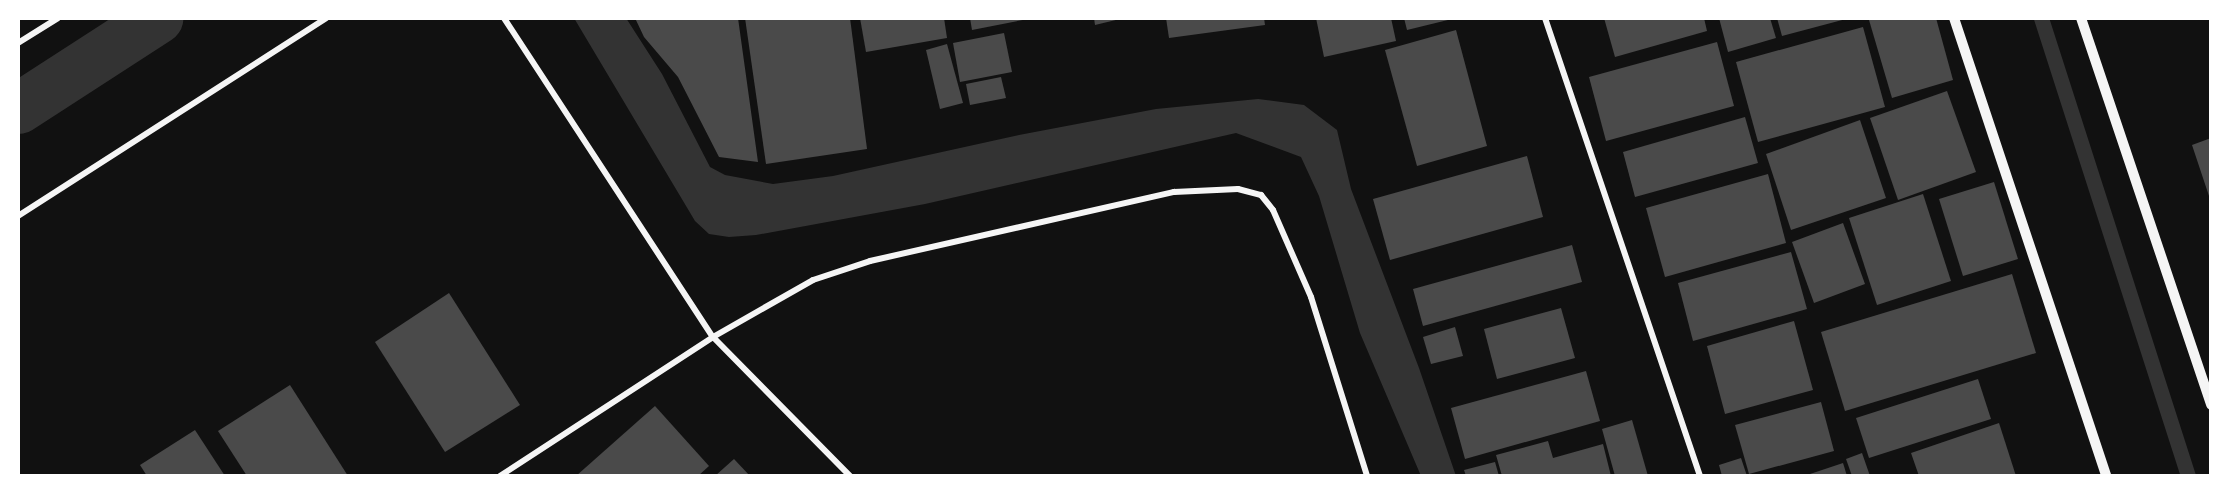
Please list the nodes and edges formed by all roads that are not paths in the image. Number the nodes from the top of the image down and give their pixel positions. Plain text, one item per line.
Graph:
1 (58, 18) edge
2 (326, 18) edge
3 (504, 18) edge
4 (1545, 18) edge
5 (1954, 18) edge
6 (2081, 18) edge
7 (18, 43) edge
8 (18, 216) edge
9 (713, 337) junction
10 (2211, 405) edge
11 (500, 476) edge
12 (850, 476) edge
13 (1367, 476) edge
14 (1700, 476) edge
15 (2106, 476) edge

1 - 7 street
2 - 8 street
3 - 9 street
4 - 14 street
5 - 15 street
6 - 10 street
9 - 11 street
9 - 12 street
9 - 13 street

